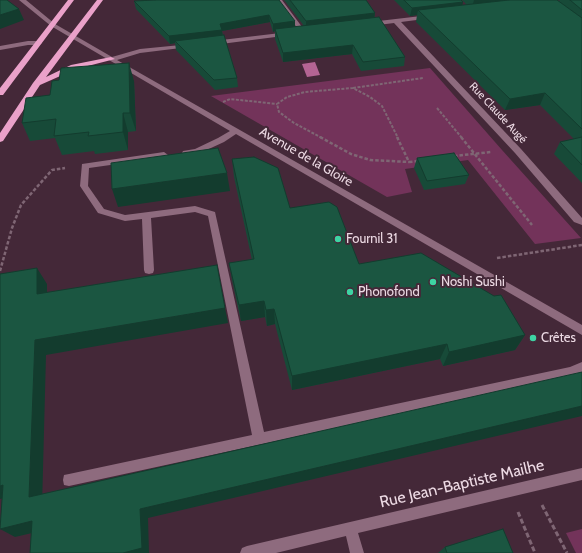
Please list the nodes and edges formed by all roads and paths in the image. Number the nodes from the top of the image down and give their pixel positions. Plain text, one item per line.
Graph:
1 (22, 0) edge
2 (71, 0) edge
3 (100, 0) edge
4 (279, 0) edge
5 (440, 16) edge
6 (396, 21) junction
7 (53, 25) junction
8 (365, 25) edge
9 (311, 31) edge
10 (304, 32) junction
11 (72, 36) junction
12 (39, 43) junction
13 (202, 44) edge
14 (195, 45) edge
15 (0, 48) edge
16 (110, 60) junction
17 (446, 75) junction
18 (36, 83) junction
19 (353, 88) junction
20 (0, 93) edge
21 (222, 102) dead end
22 (277, 104) junction
23 (437, 108) dead end
24 (235, 131) junction
25 (0, 139) edge
26 (518, 151) junction
27 (473, 154) junction
28 (451, 157) edge
29 (422, 161) edge
30 (409, 162) junction
31 (85, 166) junction
32 (146, 215) junction
33 (582, 222) edge
34 (532, 225) dead end
35 (582, 245) edge
36 (497, 258) dead end
37 (149, 270) dead end
38 (0, 271) edge
39 (582, 330) edge
40 (582, 367) edge
41 (259, 439) junction
42 (582, 474) edge
43 (69, 480) dead end
44 (532, 485) junction
45 (509, 491) junction
46 (350, 528) junction
47 (247, 553) edge
48 (357, 553) edge
49 (535, 553) edge
50 (567, 553) edge

1 - 7 street, Avenue de la Gloire
2 - 7 main road
3 - 11 main road
4 - 10 street
5 - 6 street
6 - 8 street
6 - 17 street, Rue Claude Augé
7 - 11 street, Avenue de la Gloire
7 - 12 main road
9 - 10 street
10 - 13 street
11 - 16 street, Avenue de la Gloire
11 - 18 main road
12 - 15 street
12 - 20 main road
14 - 16 street
16 - 18 main road
16 - 24 street, Avenue de la Gloire
17 - 19 path
17 - 26 street, Rue Claude Augé
18 - 25 main road
19 - 22 path
19 - 30 path
21 - 22 path
22 - 30 path
23 - 27 path
24 - 31 street
24 - 39 street, Avenue de la Gloire
26 - 27 path
26 - 33 street, Rue Claude Augé
27 - 28 path
27 - 34 path
29 - 30 path
31 - 32 street
31 - 38 path
32 - 37 street
32 - 41 street
35 - 36 path
40 - 41 street
41 - 43 street
42 - 44 street, Rue Jean-Baptiste Mailhe
44 - 45 street, Rue Jean-Baptiste Mailhe
44 - 50 path
45 - 46 street, Rue Jean-Baptiste Mailhe
45 - 49 path
46 - 47 street, Rue Jean-Baptiste Mailhe
46 - 48 street

